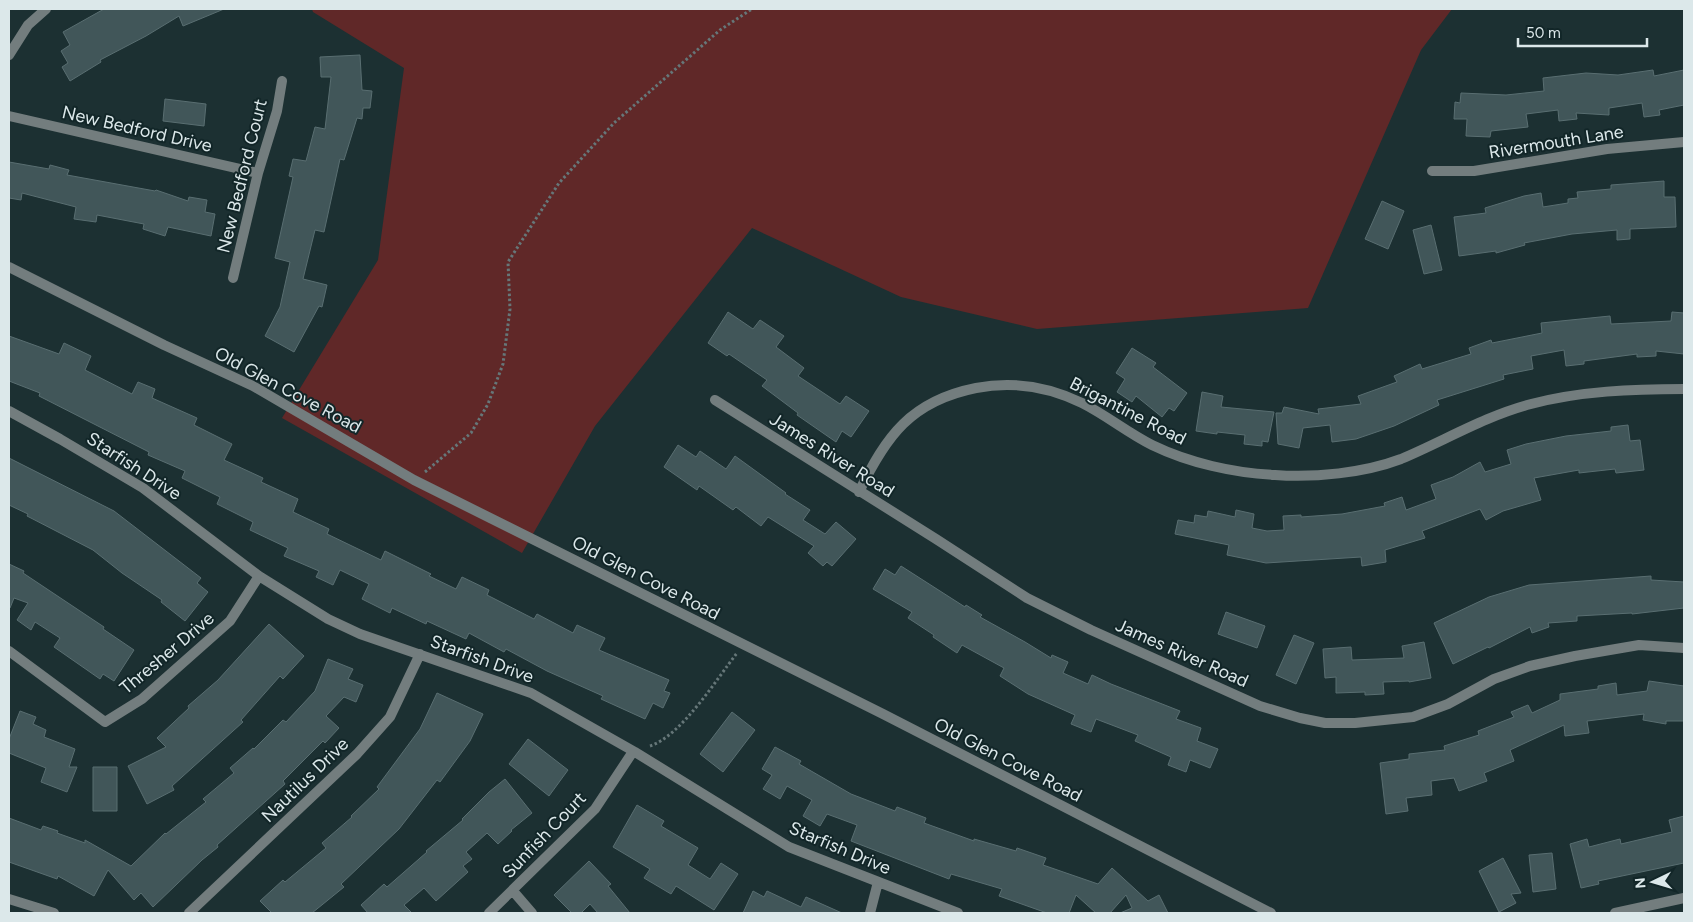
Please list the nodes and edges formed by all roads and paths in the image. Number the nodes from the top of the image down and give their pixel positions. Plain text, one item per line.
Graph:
1 (46, 9) edge
2 (752, 9) edge
3 (9, 55) edge
4 (282, 81) dead end
5 (9, 116) edge
6 (1684, 142) edge
7 (1432, 171) dead end
8 (258, 173) junction
9 (9, 267) edge
10 (233, 278) dead end
11 (1684, 389) edge
12 (715, 400) dead end
13 (9, 411) edge
14 (414, 480) junction
15 (858, 492) junction
16 (259, 576) junction
17 (743, 645) junction
18 (1684, 648) edge
19 (9, 651) edge
20 (420, 654) junction
21 (635, 752) junction
22 (878, 882) junction
23 (513, 891) junction
24 (1684, 898) edge
25 (9, 899) edge
26 (54, 913) edge
27 (189, 913) edge
28 (489, 913) edge
29 (532, 913) edge
30 (870, 913) edge
31 (958, 913) edge
32 (1271, 913) edge
33 (1615, 913) edge

1 - 3 street
2 - 14 path
4 - 8 street, New Bedford Court
5 - 8 street, New Bedford Drive
6 - 7 street, Rivermouth Lane
8 - 10 street, New Bedford Court
9 - 14 street, Old Glen Cove Road
11 - 15 street, Brigantine Road
12 - 15 street, James River Road
13 - 16 street, Starfish Drive
14 - 17 street, Old Glen Cove Road
15 - 18 street, James River Road
16 - 19 street, Thresher Drive
16 - 20 street, Starfish Drive
17 - 21 path
17 - 32 street, Old Glen Cove Road
20 - 21 street, Starfish Drive
20 - 27 street, Nautilus Drive
21 - 22 street, Starfish Drive
21 - 23 street, Sunfish Court
22 - 30 street
22 - 31 street, Starfish Drive
23 - 28 street, Sunfish Court
23 - 29 street
24 - 33 street
25 - 26 street

